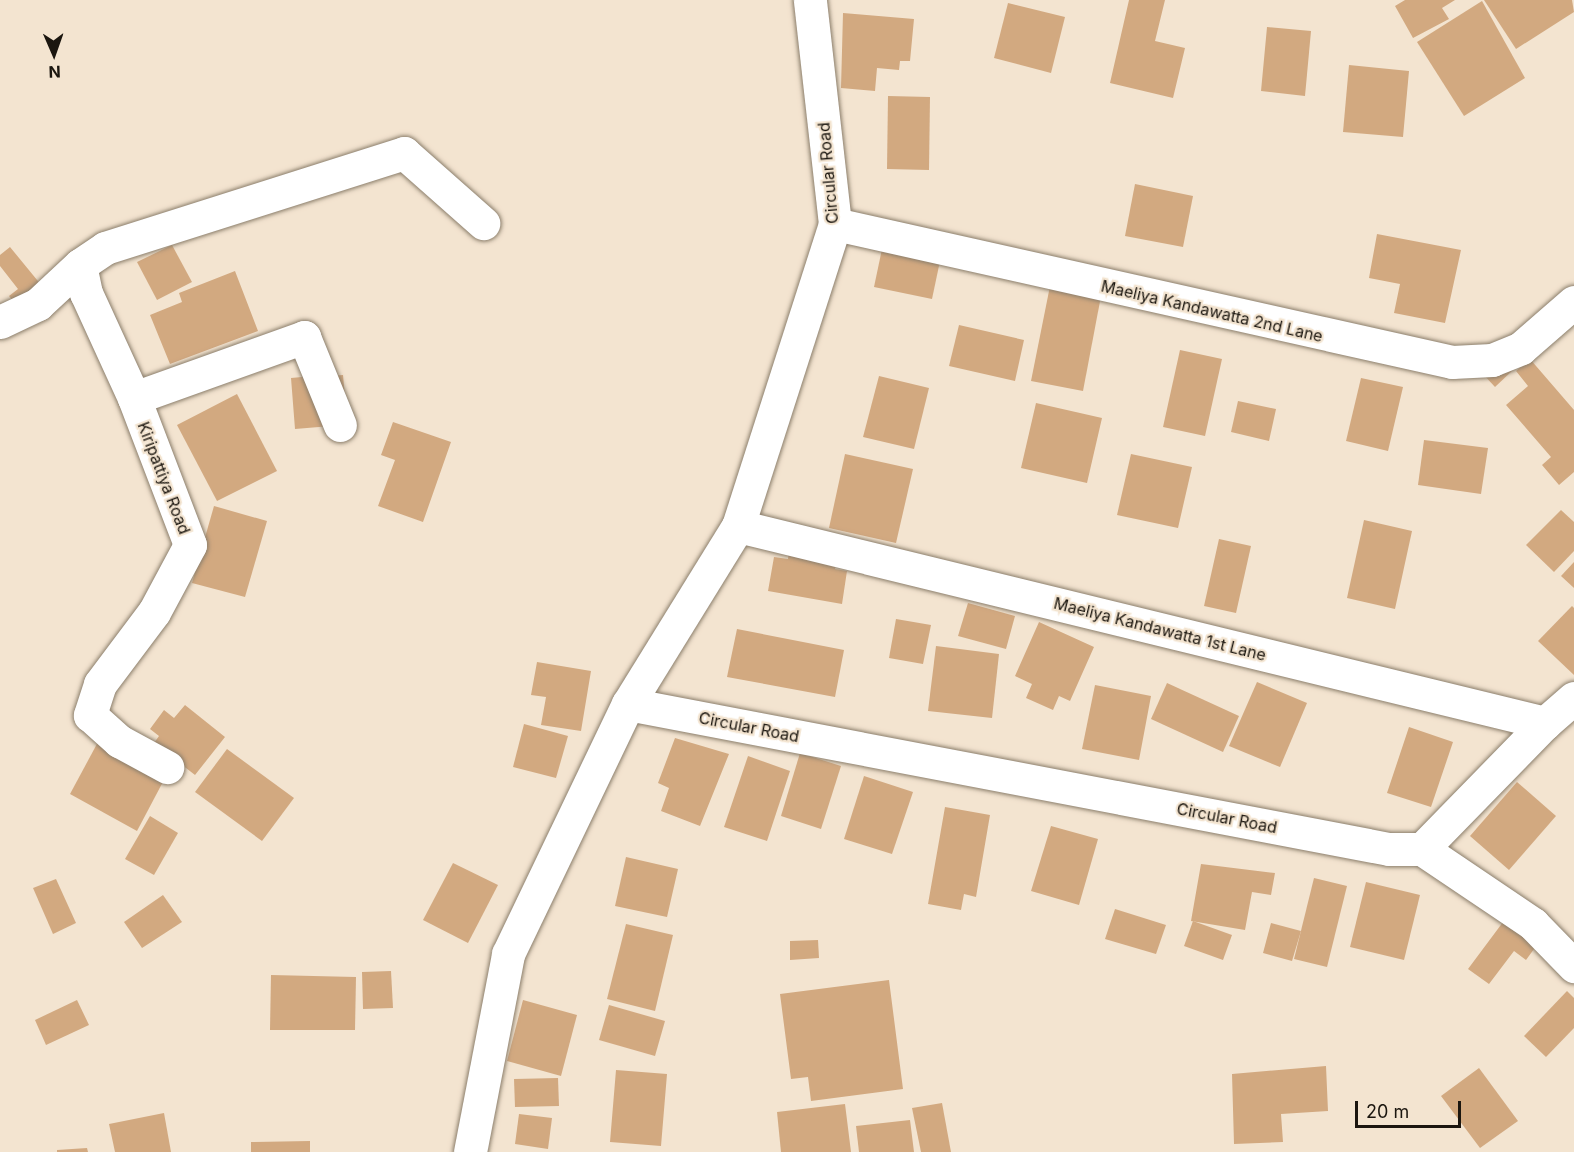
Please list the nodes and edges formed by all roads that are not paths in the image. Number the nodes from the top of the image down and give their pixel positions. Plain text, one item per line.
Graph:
1 (810, 0) edge
2 (483, 223) dead end
3 (835, 224) junction
4 (80, 265) junction
5 (1574, 302) edge
6 (0, 322) edge
7 (134, 398) junction
8 (340, 425) dead end
9 (738, 526) junction
10 (1574, 698) edge
11 (627, 704) junction
12 (1545, 723) junction
13 (167, 767) dead end
14 (1422, 849) junction
15 (1574, 966) edge
16 (470, 1152) edge

1 - 3 street, Circular Road
2 - 4 street
3 - 5 street, Maeliya Kandawatta 2nd Lane
3 - 9 street, Circular Road
4 - 6 street
4 - 7 street, Kiripattiya Road
7 - 8 street
7 - 13 street, Kiripattiya Road
9 - 11 street, Circular Road
9 - 12 street, Maeliya Kandawatta 1st Lane
10 - 12 street
11 - 14 street, Circular Road
11 - 16 street
12 - 14 street
14 - 15 street

